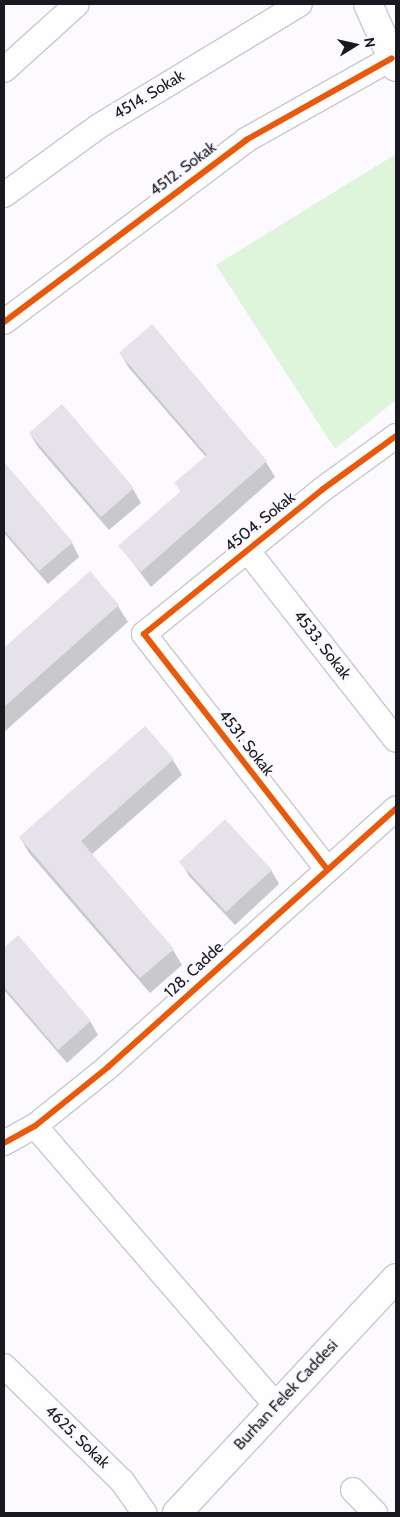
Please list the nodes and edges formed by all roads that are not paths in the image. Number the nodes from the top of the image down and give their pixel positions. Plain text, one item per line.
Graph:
1 (77, 4) edge
2 (300, 4) edge
3 (368, 4) edge
4 (394, 63) edge
5 (4, 70) edge
6 (4, 195) edge
7 (4, 322) edge
8 (396, 436) edge
9 (247, 550) junction
10 (144, 634) joint
11 (396, 740) edge
12 (396, 809) edge
13 (327, 869) junction
14 (35, 1126) junction
15 (4, 1143) edge
16 (396, 1278) edge
17 (4, 1366) edge
18 (276, 1405) junction
19 (353, 1490) dead end
20 (144, 1513) edge
21 (177, 1513) edge
22 (375, 1513) edge

1 - 5 street
2 - 6 street, 4514. Sokak
3 - 4 street
4 - 7 street, 4512. Sokak
8 - 9 street, 4504. Sokak
9 - 10 street, 4504. Sokak
9 - 11 street, 4533. Sokak
10 - 13 street, 4531. Sokak
12 - 13 street, 128. Cadde
13 - 14 street, 128. Cadde
14 - 15 street, 128. Cadde
14 - 18 street
16 - 18 street, Burhan Felek Caddesi
17 - 20 street, 4625. Sokak
18 - 21 street, Burhan Felek Caddesi
19 - 22 street

